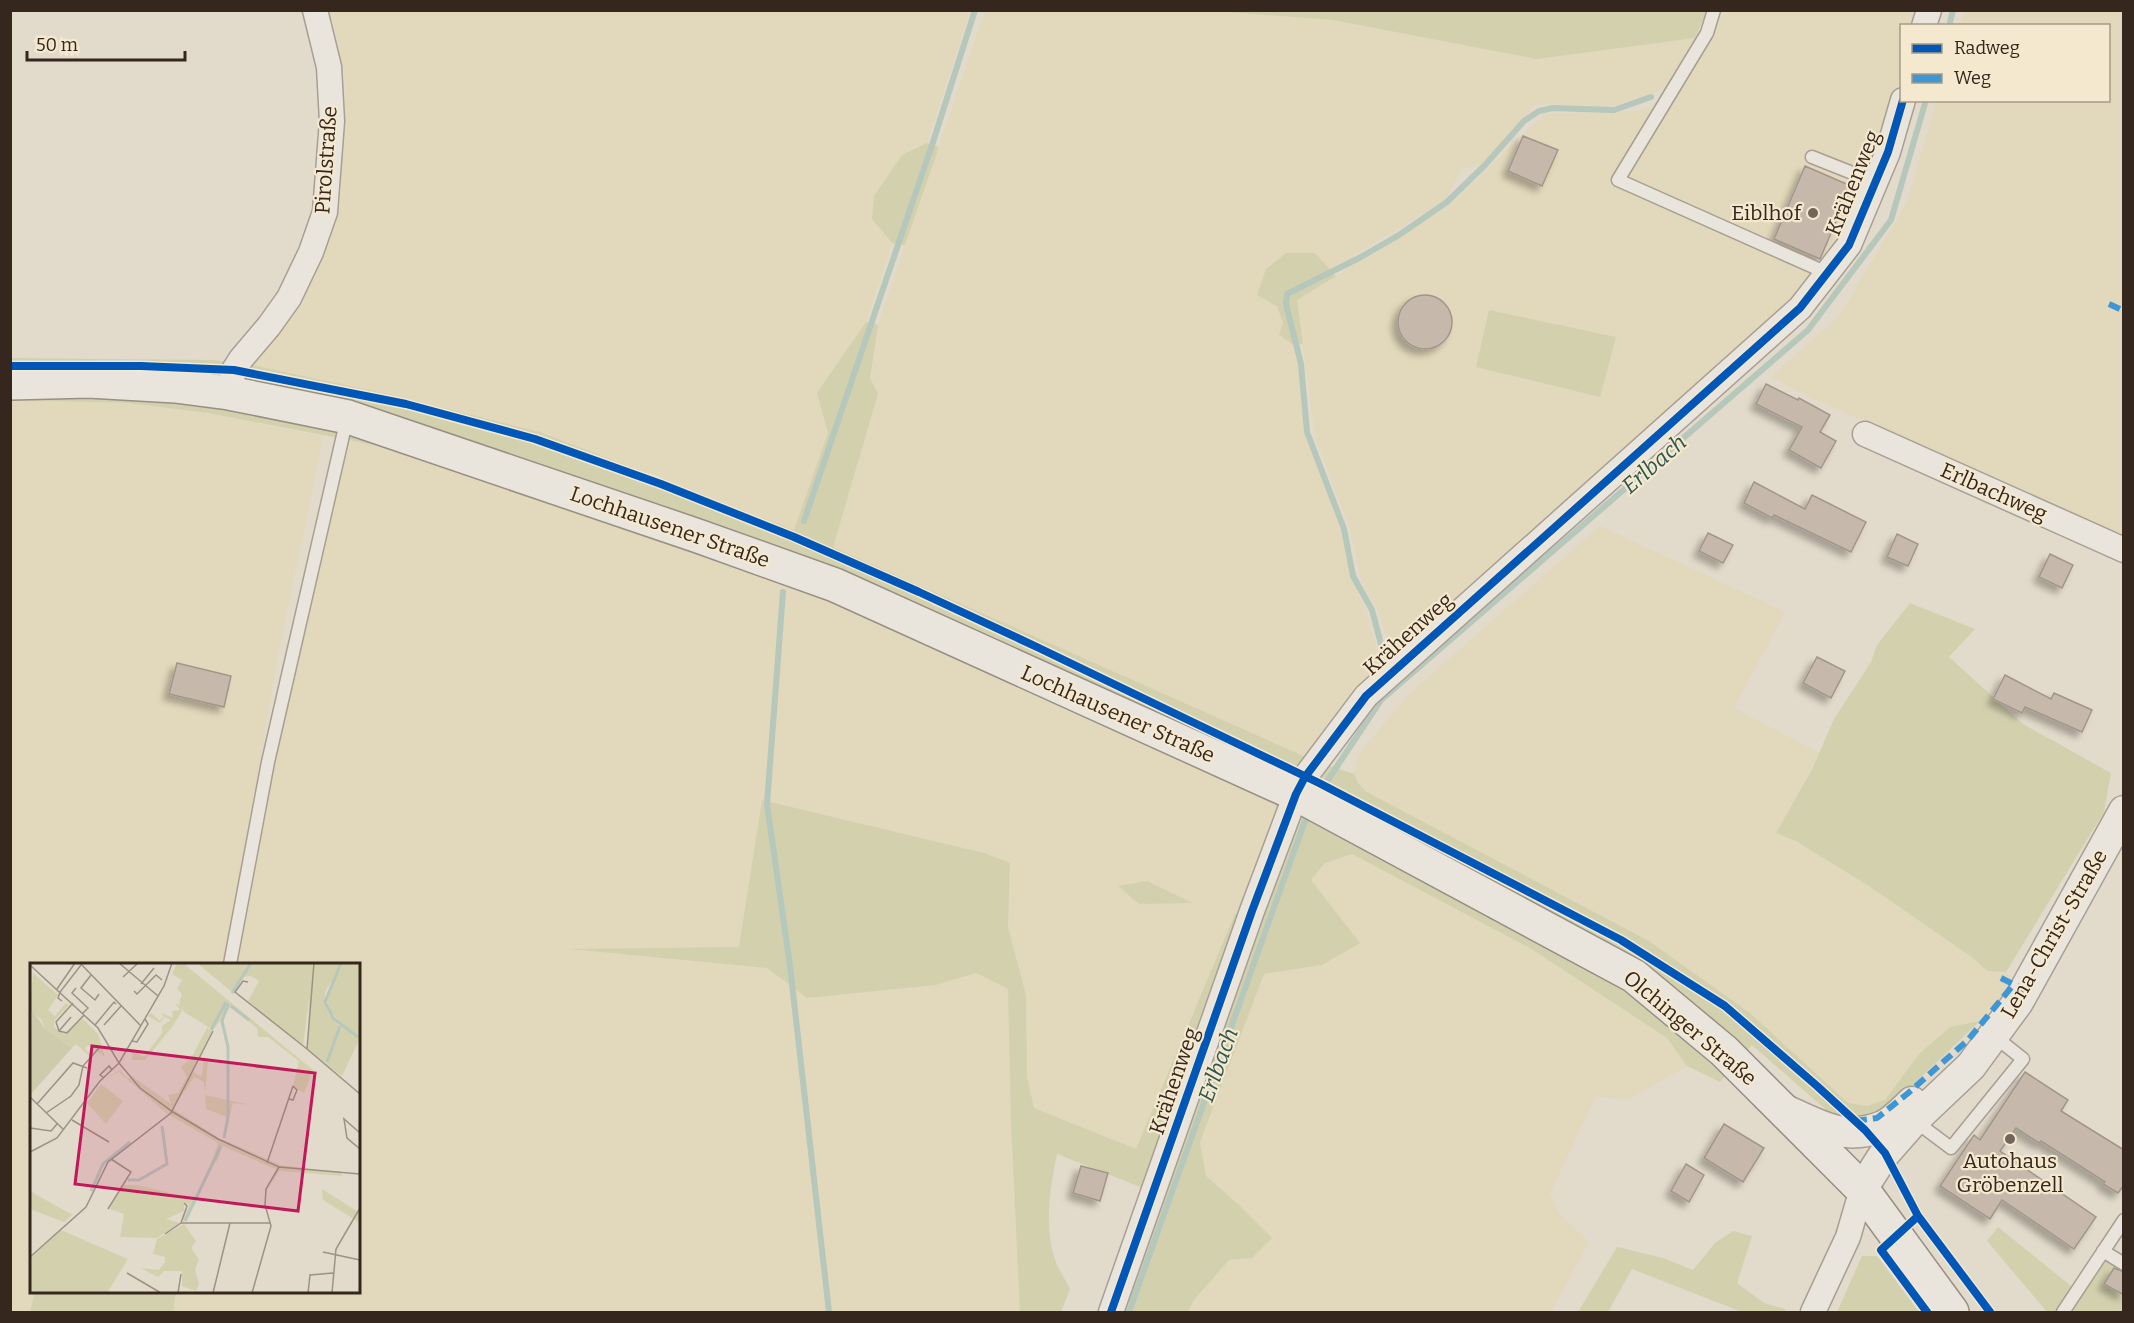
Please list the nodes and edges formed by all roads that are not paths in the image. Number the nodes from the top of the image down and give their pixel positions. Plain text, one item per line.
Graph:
1 (315, 10) edge
2 (1714, 10) edge
3 (1902, 102) edge
4 (1812, 158) dead end
5 (1875, 182) junction
6 (1827, 273) junction
7 (10, 383) edge
8 (229, 393) junction
9 (348, 417) junction
10 (1865, 434) dead end
11 (2124, 550) edge
12 (1296, 794) junction
13 (2124, 812) edge
14 (230, 963) edge
15 (1993, 1035) junction
16 (1781, 1108) junction
17 (1914, 1120) junction
18 (1862, 1188) junction
19 (2124, 1220) edge
20 (2103, 1251) junction
21 (2124, 1264) edge
22 (1111, 1312) edge
23 (1813, 1312) edge
24 (1953, 1312) edge
25 (2063, 1312) edge

1 - 8 street, Pirolstraße
2 - 6 lane
3 - 5 street, Krähenweg
4 - 5 lane
5 - 6 street, Krähenweg
6 - 12 street, Krähenweg
7 - 8 main road, Lochhausener Straße
8 - 9 main road, Lochhausener Straße
9 - 12 main road, Lochhausener Straße
9 - 14 lane
10 - 11 street, Erlbachweg
12 - 16 main road, Olchinger Straße
12 - 22 street, Krähenweg
13 - 15 street, Lena-Christ-Straße
15 - 16 street
15 - 17 street, Lena-Christ-Straße
15 - 17 lane
16 - 18 main road, Olchinger Straße
17 - 18 street, Lena-Christ-Straße
18 - 23 street
18 - 24 main road, Olchinger Straße
19 - 20 lane
20 - 21 lane
20 - 25 lane

